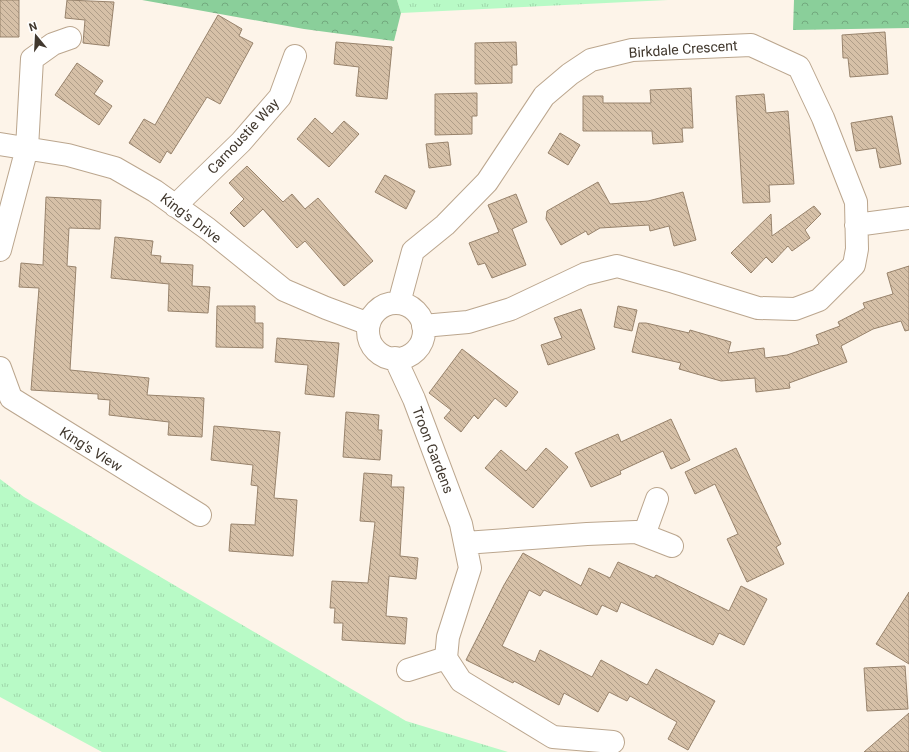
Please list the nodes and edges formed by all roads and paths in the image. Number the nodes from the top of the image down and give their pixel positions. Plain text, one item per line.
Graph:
1 (70, 38) dead end
2 (295, 56) dead end
3 (0, 144) edge
4 (26, 148) junction
5 (175, 206) junction
6 (909, 218) edge
7 (856, 225) junction
8 (0, 250) edge
9 (399, 303) junction
10 (369, 324) junction
11 (423, 326) junction
12 (395, 358) junction
13 (0, 368) edge
14 (657, 499) dead end
15 (200, 516) dead end
16 (644, 535) junction
17 (465, 543) junction
18 (672, 546) dead end
19 (446, 658) junction
20 (408, 670) dead end
21 (613, 742) dead end

1 - 4 street
2 - 5 street, Carnoustie Way
3 - 4 street, King's Drive
4 - 5 street, King's Drive
4 - 8 street
5 - 10 street, King's Drive
6 - 7 street
7 - 9 street, Birkdale Crescent
7 - 11 street, Birkdale Crescent
9 - 10 street
9 - 11 street
10 - 12 street
11 - 12 street
12 - 17 street, Troon Gardens
13 - 15 street, King's View
14 - 16 street
16 - 17 street
16 - 18 street
17 - 19 street, Troon Gardens
19 - 20 street
19 - 21 street

